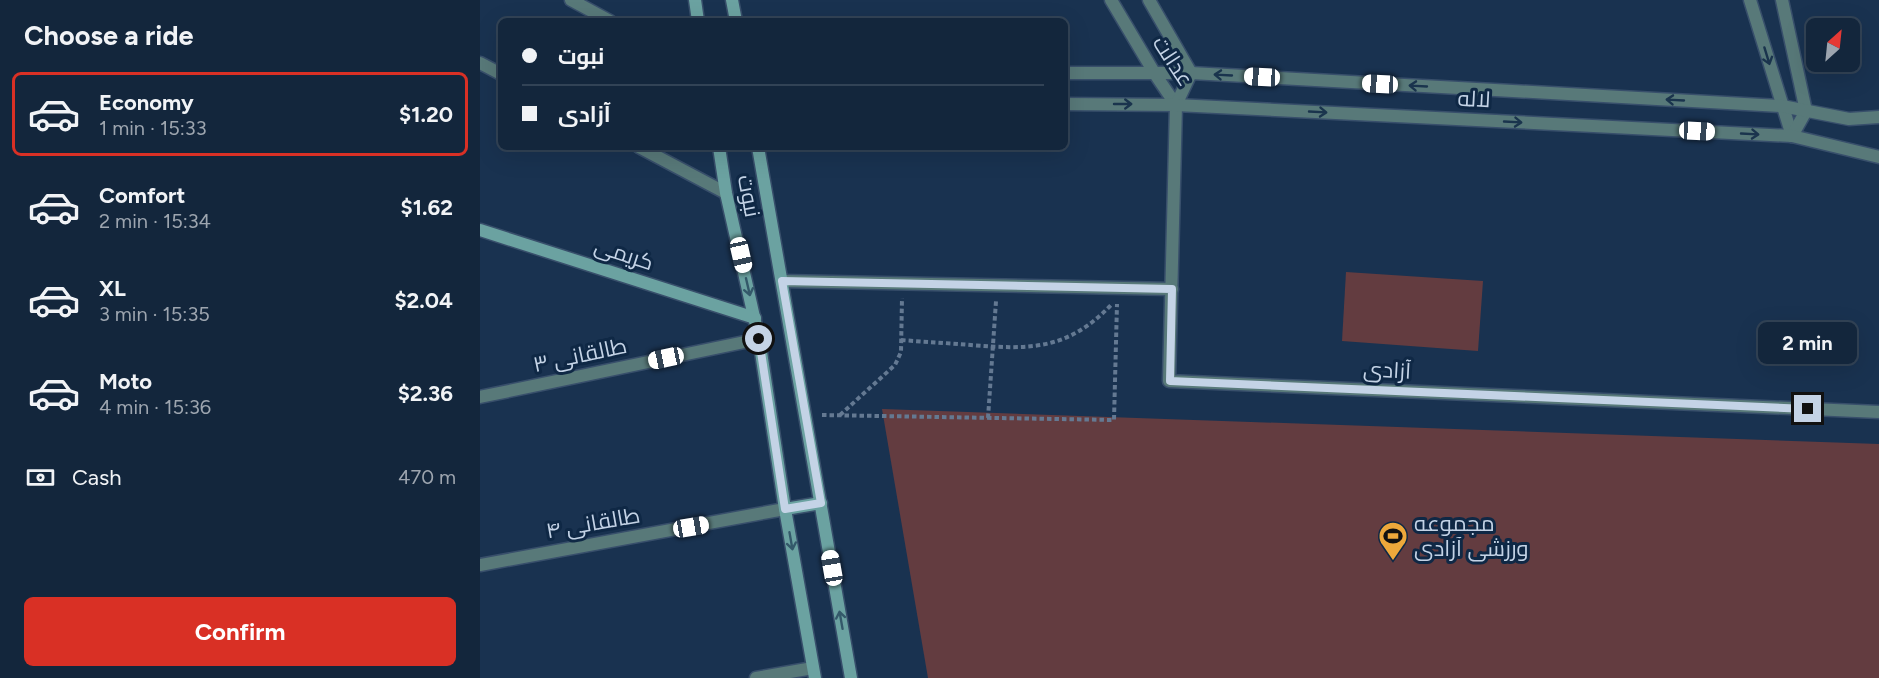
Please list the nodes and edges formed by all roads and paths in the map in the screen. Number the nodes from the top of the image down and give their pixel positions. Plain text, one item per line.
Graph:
1 (571, 0) edge
2 (694, 0) edge
3 (732, 0) edge
4 (1111, 0) edge
5 (1149, 0) edge
6 (1750, 0) edge
7 (1782, 0) edge
8 (604, 18) edge
9 (697, 18) edge
10 (735, 18) edge
11 (480, 63) edge
12 (498, 72) edge
13 (1191, 73) junction
14 (1068, 74) edge
15 (1155, 74) junction
16 (1068, 104) edge
17 (1176, 105) junction
18 (1782, 106) junction
19 (1806, 111) junction
20 (1879, 117) edge
21 (1792, 136) junction
22 (645, 150) edge
23 (719, 150) edge
24 (759, 150) edge
25 (1879, 157) edge
26 (726, 193) junction
27 (480, 230) edge
28 (782, 281) junction
29 (903, 283) junction
30 (997, 285) junction
31 (1172, 289) junction
32 (755, 318) junction
33 (759, 339) junction
34 (901, 340) junction
35 (993, 347) junction
36 (480, 397) edge
37 (1879, 412) edge
38 (806, 415) junction
39 (840, 416) junction
40 (988, 418) junction
41 (821, 503) junction
42 (785, 509) junction
43 (480, 565) edge
44 (814, 673) edge
45 (756, 678) edge
46 (851, 678) edge

1 - 8 street
2 - 9 street
3 - 10 street
4 - 15 street, عدالت
5 - 13 street, عدالت
6 -> 18 street
7 - 19 street
11 - 12 street
13 - 15 street, لاله
13 - 17 street, عدالت
18 -> 13 street, لاله
14 - 15 street, لاله
15 - 17 street, عدالت
16 -> 17 street, لاله
17 -> 21 street, لاله
17 - 31 street, آزادی
18 - 19 street, لاله
18 - 21 street
19 - 20 street, لاله
19 - 21 street
21 - 25 street, لاله
22 - 26 street
23 - 26 street, نبوت
24 - 28 street, نبوت
26 -> 32 street, نبوت
27 - 32 street, کریمی
28 - 29 street
28 - 38 street, نبوت
29 - 30 street
29 - 34 path
30 - 31 street
30 - 35 path
31 - 37 street, آزادی
32 - 33 street, نبوت
33 - 36 street, طالقانی ۳
33 - 42 street, نبوت
34 - 35 path
34 - 39 path
35 - 40 path
35 - 40 path
38 - 39 path
38 - 41 street, نبوت
39 - 40 path
41 - 42 street
46 -> 41 street, نبوت
42 - 43 street, طالقانی ۴
42 -> 44 street, نبوت
44 - 45 street

